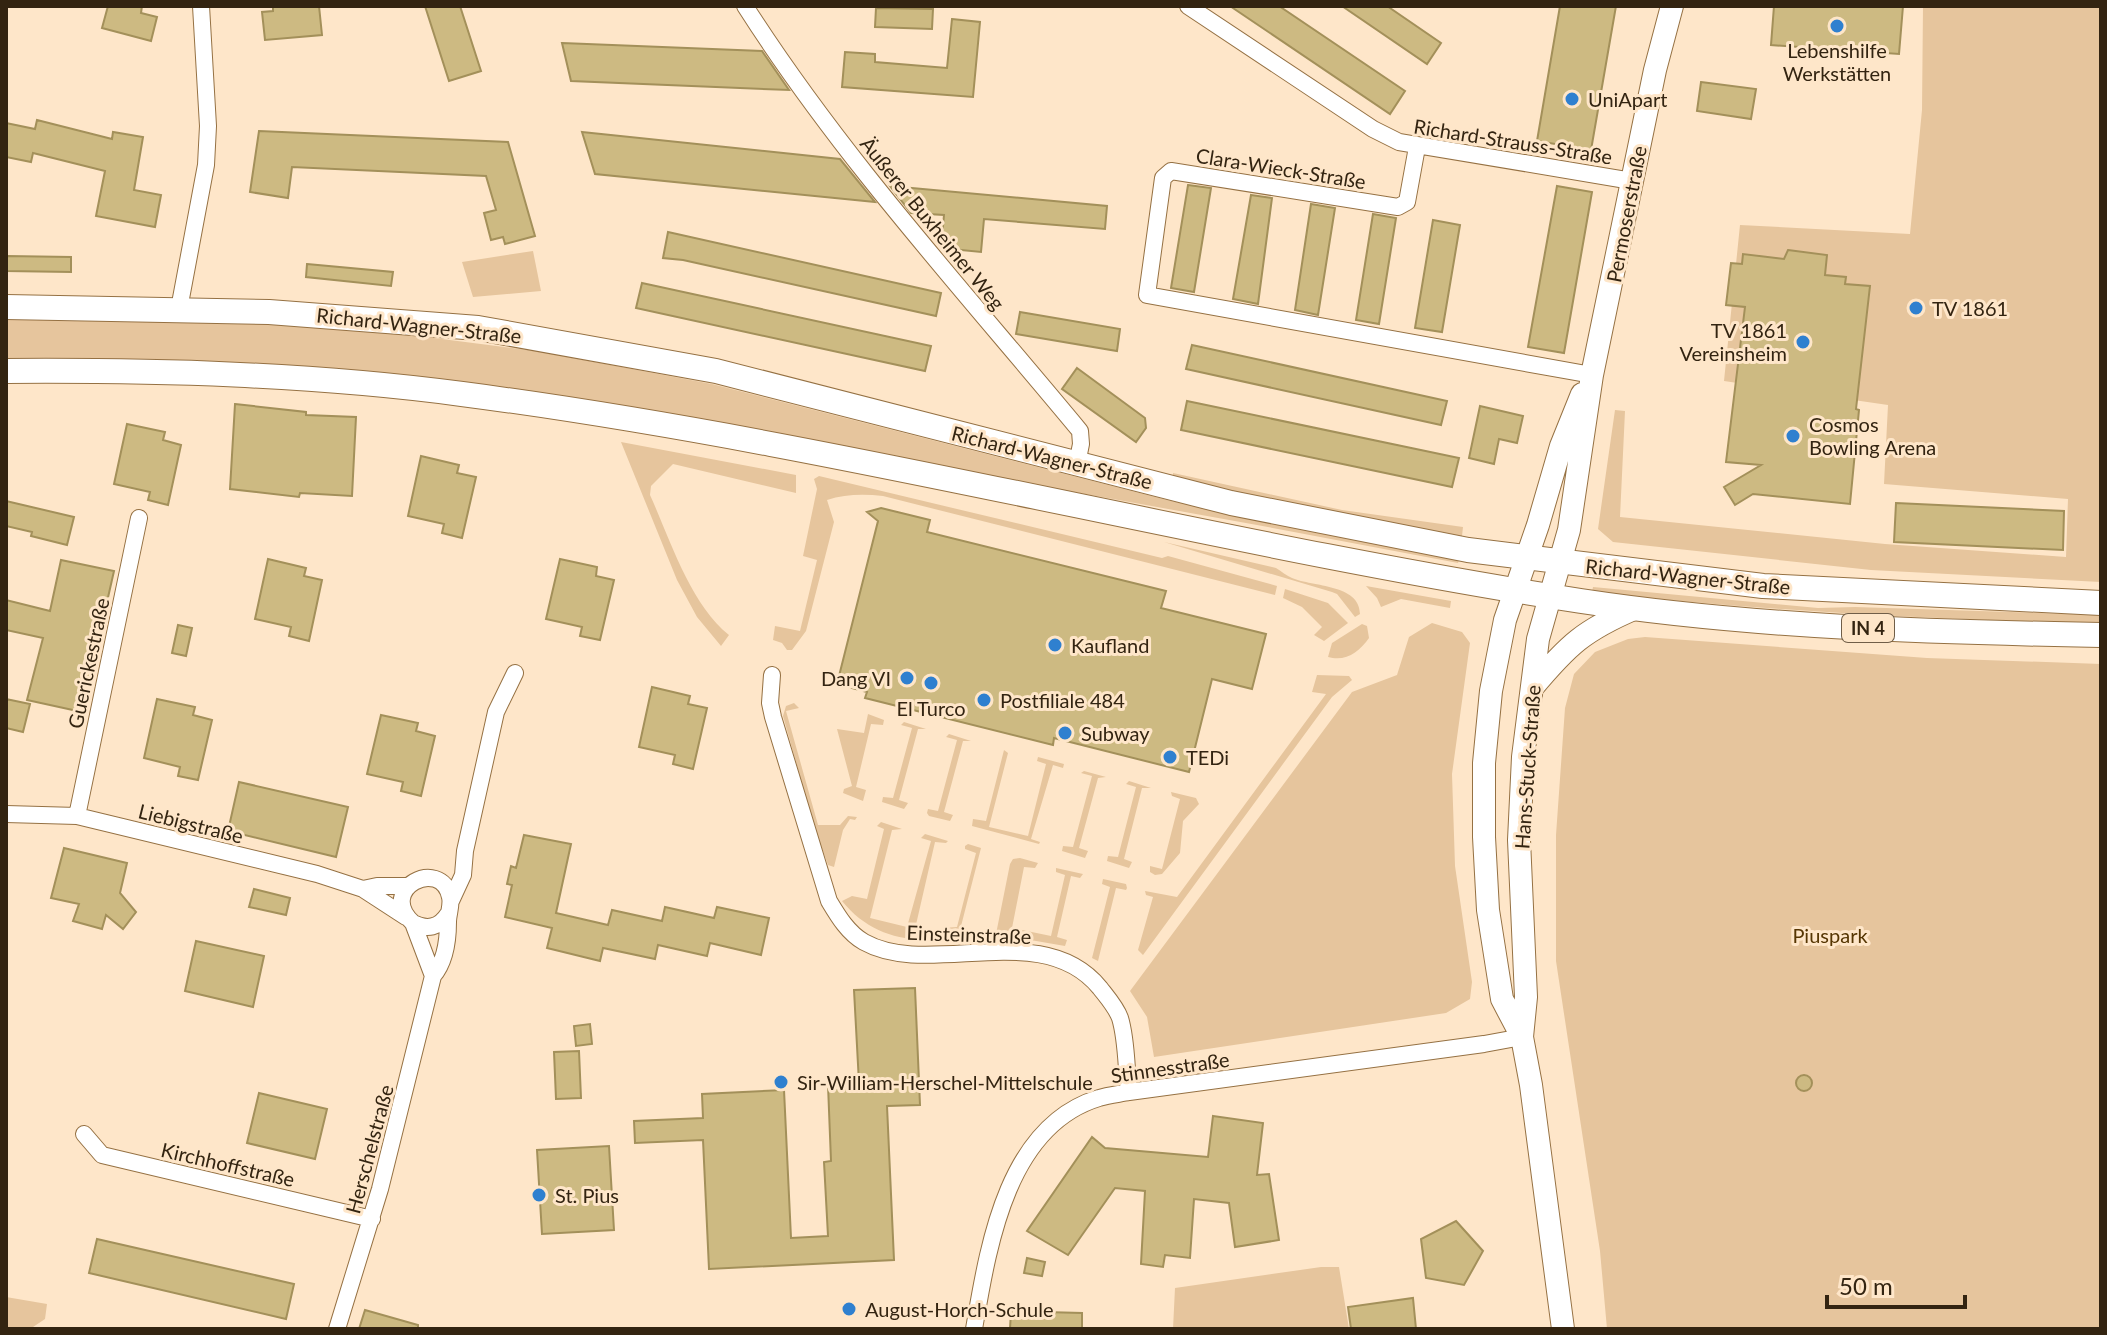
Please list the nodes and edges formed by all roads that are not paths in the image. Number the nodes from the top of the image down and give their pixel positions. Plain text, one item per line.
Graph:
1 (201, 6) edge
2 (745, 6) edge
3 (1188, 6) edge
4 (1672, 6) edge
5 (1417, 147) junction
6 (1632, 181) junction
7 (6, 307) edge
8 (179, 309) junction
9 (6, 371) edge
10 (1592, 375) junction
11 (1077, 464) junction
12 (139, 518) dead end
13 (1526, 559) junction
14 (1559, 563) junction
15 (1515, 589) junction
16 (1549, 595) junction
17 (2101, 603) edge
18 (1636, 608) junction
19 (2101, 635) edge
20 (515, 673) dead end
21 (772, 675) dead end
22 (1531, 689) junction
23 (6, 814) edge
24 (77, 816) junction
25 (465, 851) junction
26 (432, 878) junction
27 (408, 886) junction
28 (363, 889) junction
29 (450, 908) junction
30 (410, 920) junction
31 (433, 976) junction
32 (1522, 1037) junction
33 (1129, 1092) junction
34 (84, 1134) dead end
35 (372, 1219) junction
36 (337, 1329) edge
37 (974, 1329) edge
38 (1563, 1329) edge

1 - 8 street
2 - 11 street, Äußerer Buxheimer Weg
3 - 5 street, Richard-Strauss-Straße
4 - 6 main road, Permoserstraße
5 - 6 street, Richard-Strauss-Straße
5 - 10 street, Clara-Wieck-Straße
6 - 10 main road, Permoserstraße
7 - 8 main road, Richard-Wagner-Straße
8 - 11 main road, Richard-Wagner-Straße
9 - 15 main road, Richard-Wagner-Straße
10 - 13 main road, Permoserstraße
10 - 14 main road, Permoserstraße
11 - 13 main road, Richard-Wagner-Straße
12 - 24 street, Guerickestraße
13 - 14 main road, Richard-Wagner-Straße / IN 4
13 - 15 main road, Hans-Stuck-Straße
14 - 16 main road, Permoserstraße
14 - 17 main road, Richard-Wagner-Straße / IN 4
15 - 16 main road, Richard-Wagner-Straße
15 - 32 main road, Hans-Stuck-Straße
16 - 18 main road, Richard-Wagner-Straße / IN 4
16 - 22 main road, Hans-Stuck-Straße
18 - 19 main road, Richard-Wagner-Straße / IN 4
18 - 22 main road
20 - 25 street, Herschelstraße
21 - 33 street, Einsteinstraße
22 - 32 main road, Hans-Stuck-Straße
23 - 24 street, Liebigstraße
24 - 28 street, Liebigstraße
25 - 26 street
25 - 29 street, Herschelstraße
26 - 27 street
26 - 29 street
27 - 28 street, Liebigstraße
27 - 30 street
28 - 30 street, Liebigstraße
29 - 30 street
29 - 31 street, Herschelstraße
30 - 31 street
31 - 35 street, Herschelstraße
32 - 33 street, Stinnesstraße
32 - 38 main road, Hans-Stuck-Straße
33 - 37 street, Stinnesstraße
34 - 35 street, Kirchhoffstraße
35 - 36 street, Herschelstraße

